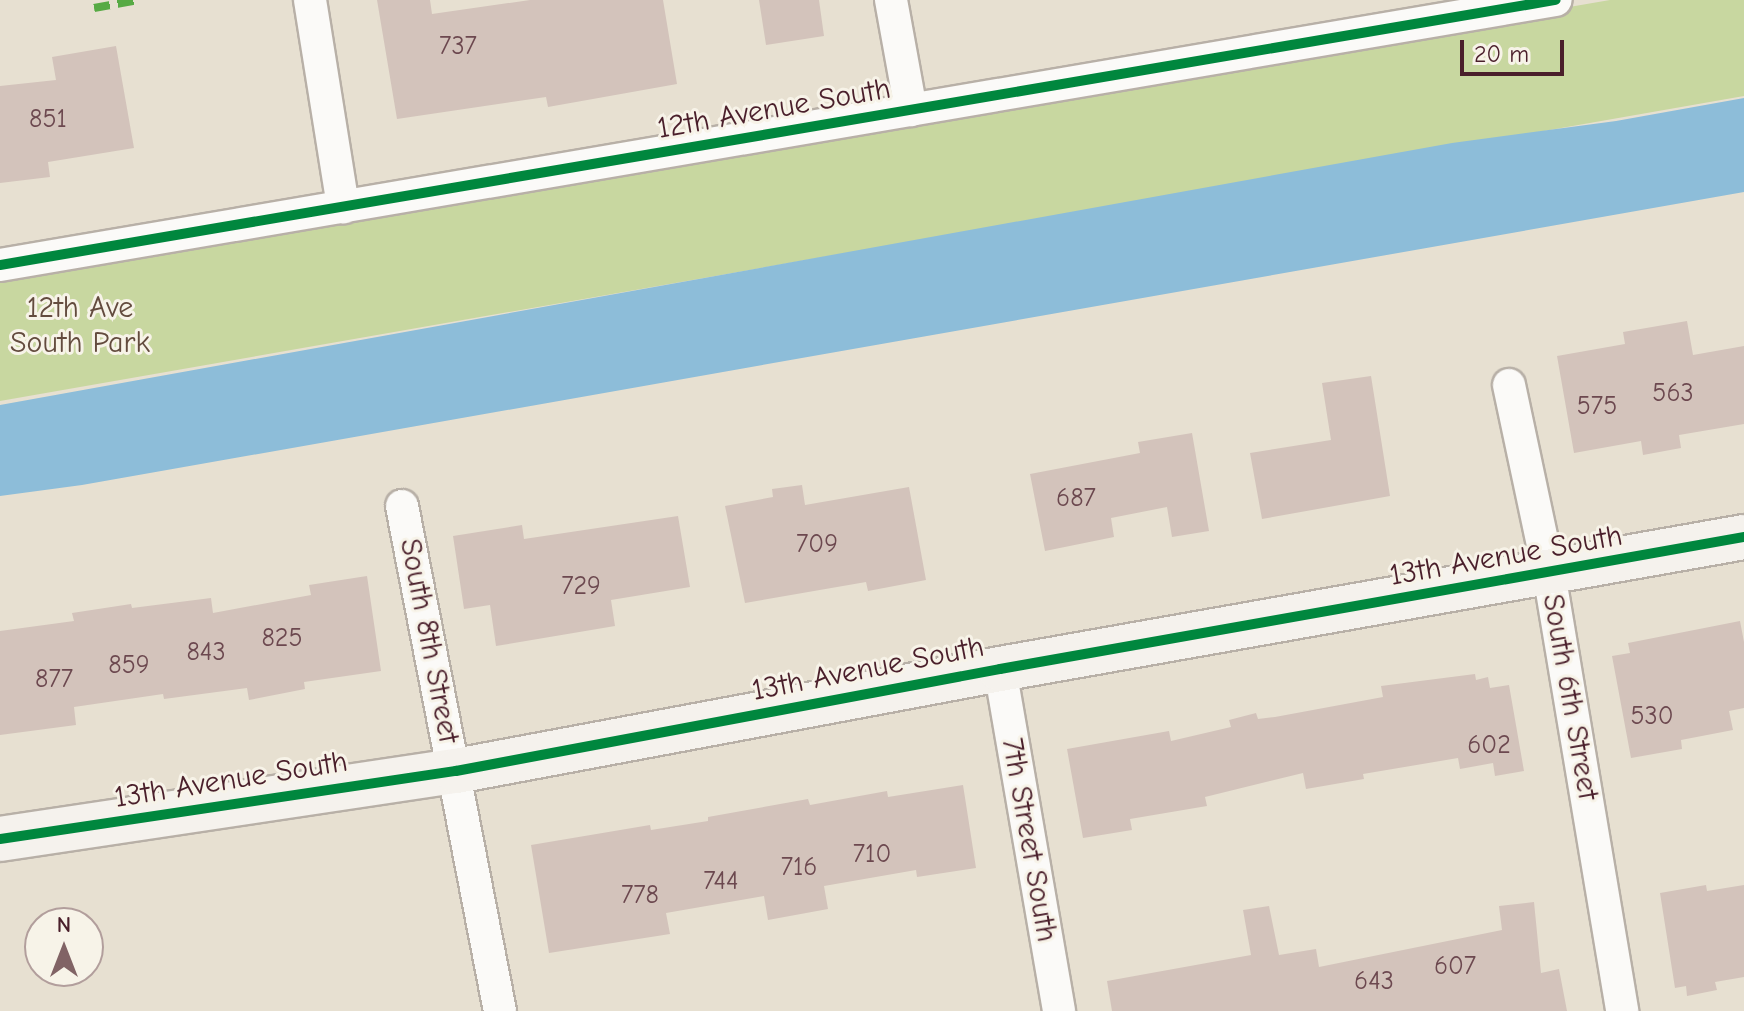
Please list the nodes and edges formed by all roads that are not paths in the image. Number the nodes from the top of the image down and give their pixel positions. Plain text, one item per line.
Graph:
1 (310, 0) edge
2 (891, 0) edge
3 (1556, 0) edge
4 (1446, 9) edge
5 (911, 110) junction
6 (343, 207) junction
7 (0, 265) edge
8 (1509, 385) dead end
9 (402, 506) dead end
10 (1744, 537) edge
11 (1549, 573) junction
12 (1000, 669) junction
13 (456, 771) junction
14 (0, 839) edge
15 (500, 1011) edge
16 (1059, 1011) edge
17 (1622, 1011) edge

1 - 6 street
2 - 5 street
3 - 4 street, 12th Avenue South
4 - 5 street, 12th Avenue South
5 - 6 street, 12th Avenue South
6 - 7 street, 12th Avenue South
8 - 11 street, South 6th Street
9 - 13 street, South 8th Street
10 - 11 street, 13th Avenue South
11 - 12 street, 13th Avenue South
11 - 17 street, South 6th Street
12 - 13 street, 13th Avenue South
12 - 16 street, 7th Street South
13 - 14 street, 13th Avenue South
13 - 15 street, South 8th Street

